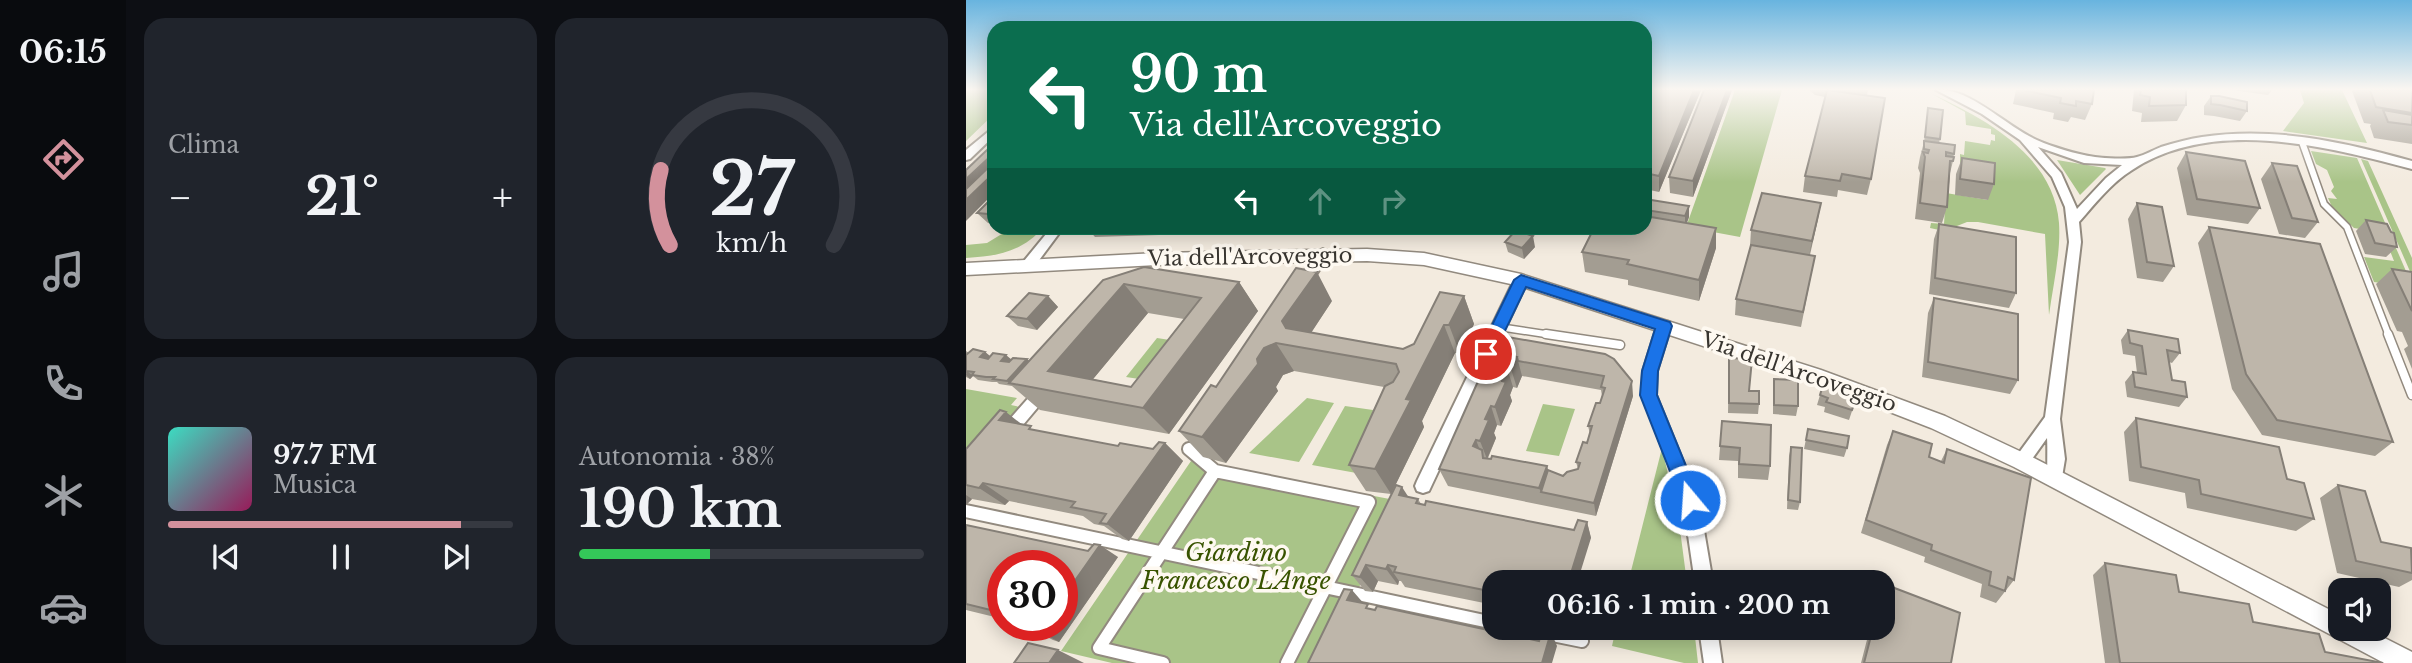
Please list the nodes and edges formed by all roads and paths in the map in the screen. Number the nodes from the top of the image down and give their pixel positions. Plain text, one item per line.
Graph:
1 (1999, 121) edge
2 (987, 136) edge
3 (2024, 138) junction
4 (2302, 142) junction
5 (966, 156) edge
6 (2135, 162) junction
7 (2412, 165) edge
8 (2074, 220) junction
9 (1053, 235) edge
10 (1323, 254) junction
11 (1030, 264) junction
12 (966, 269) edge
13 (1521, 280) junction
14 (1297, 292) edge
15 (1664, 326) junction
16 (1499, 327) junction
17 (1620, 345) dead end
18 (1059, 374) edge
19 (2412, 395) edge
20 (2052, 419) junction
21 (999, 443) edge
22 (1193, 444) edge
23 (2021, 461) junction
24 (1215, 471) junction
25 (2054, 478) junction
26 (1423, 486) dead end
27 (966, 511) edge
28 (1161, 553) junction
29 (1702, 570) edge
30 (1324, 589) junction
31 (2328, 621) edge
32 (1482, 622) edge
33 (1577, 640) edge
34 (1710, 640) edge
35 (1582, 641) dead end
36 (2366, 641) edge
37 (1163, 663) edge
38 (1287, 663) edge
39 (1713, 663) edge
40 (2408, 663) edge

1 - 3 street
2 - 5 street
3 - 6 street
3 - 8 street
4 - 6 street
4 - 7 street
4 - 19 lane
6 - 8 street
8 - 20 street
9 - 11 street
10 - 11 street, Via dell'Arcoveggio
10 - 13 street, Via dell'Arcoveggio
10 - 14 street
11 - 12 street, Via dell'Arcoveggio
13 - 15 street, Via dell'Arcoveggio
13 - 16 street
15 - 23 street, Via dell'Arcoveggio
15 - 29 street
16 - 17 lane
16 - 26 street
18 - 21 street
20 - 23 street
20 - 25 street
22 - 24 street
23 - 25 street, Via dell'Arcoveggio
24 - 28 street
24 - 30 street
25 - 31 street, Via dell'Arcoveggio
27 - 28 street
28 - 30 street
28 - 37 street
30 - 32 street
30 - 38 street
33 - 35 street
34 - 39 street
36 - 40 street, Via dell'Arcoveggio

